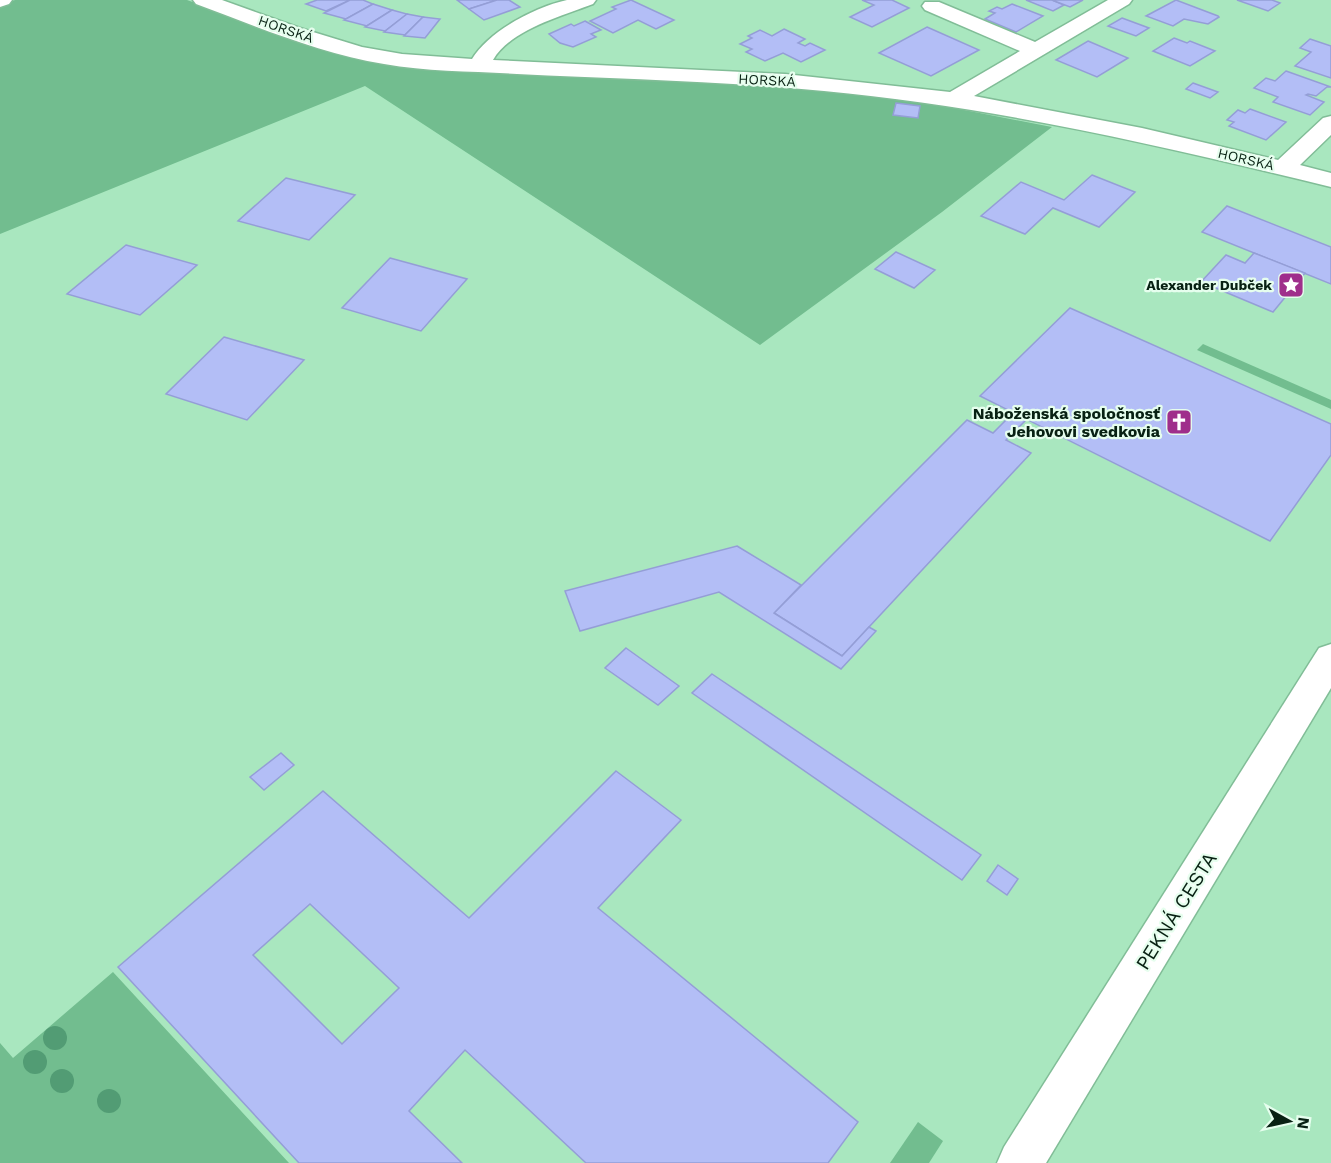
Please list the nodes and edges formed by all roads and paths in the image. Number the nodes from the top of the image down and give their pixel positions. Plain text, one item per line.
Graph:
1 (203, 0) edge
2 (586, 0) edge
3 (1122, 0) edge
4 (554, 5) edge
5 (932, 6) dead end
6 (1036, 50) junction
7 (479, 65) junction
8 (952, 100) junction
9 (1331, 123) edge
10 (1283, 168) junction
11 (1331, 180) edge
12 (1331, 658) edge
13 (1020, 1163) edge

1 - 7 street, HORSKÁ
2 - 4 street
3 - 6 street
4 - 7 street
5 - 6 street
6 - 8 street
7 - 8 street, HORSKÁ
8 - 10 street, HORSKÁ
9 - 10 street
10 - 11 street, HORSKÁ
12 - 13 street, PEKNÁ CESTA

